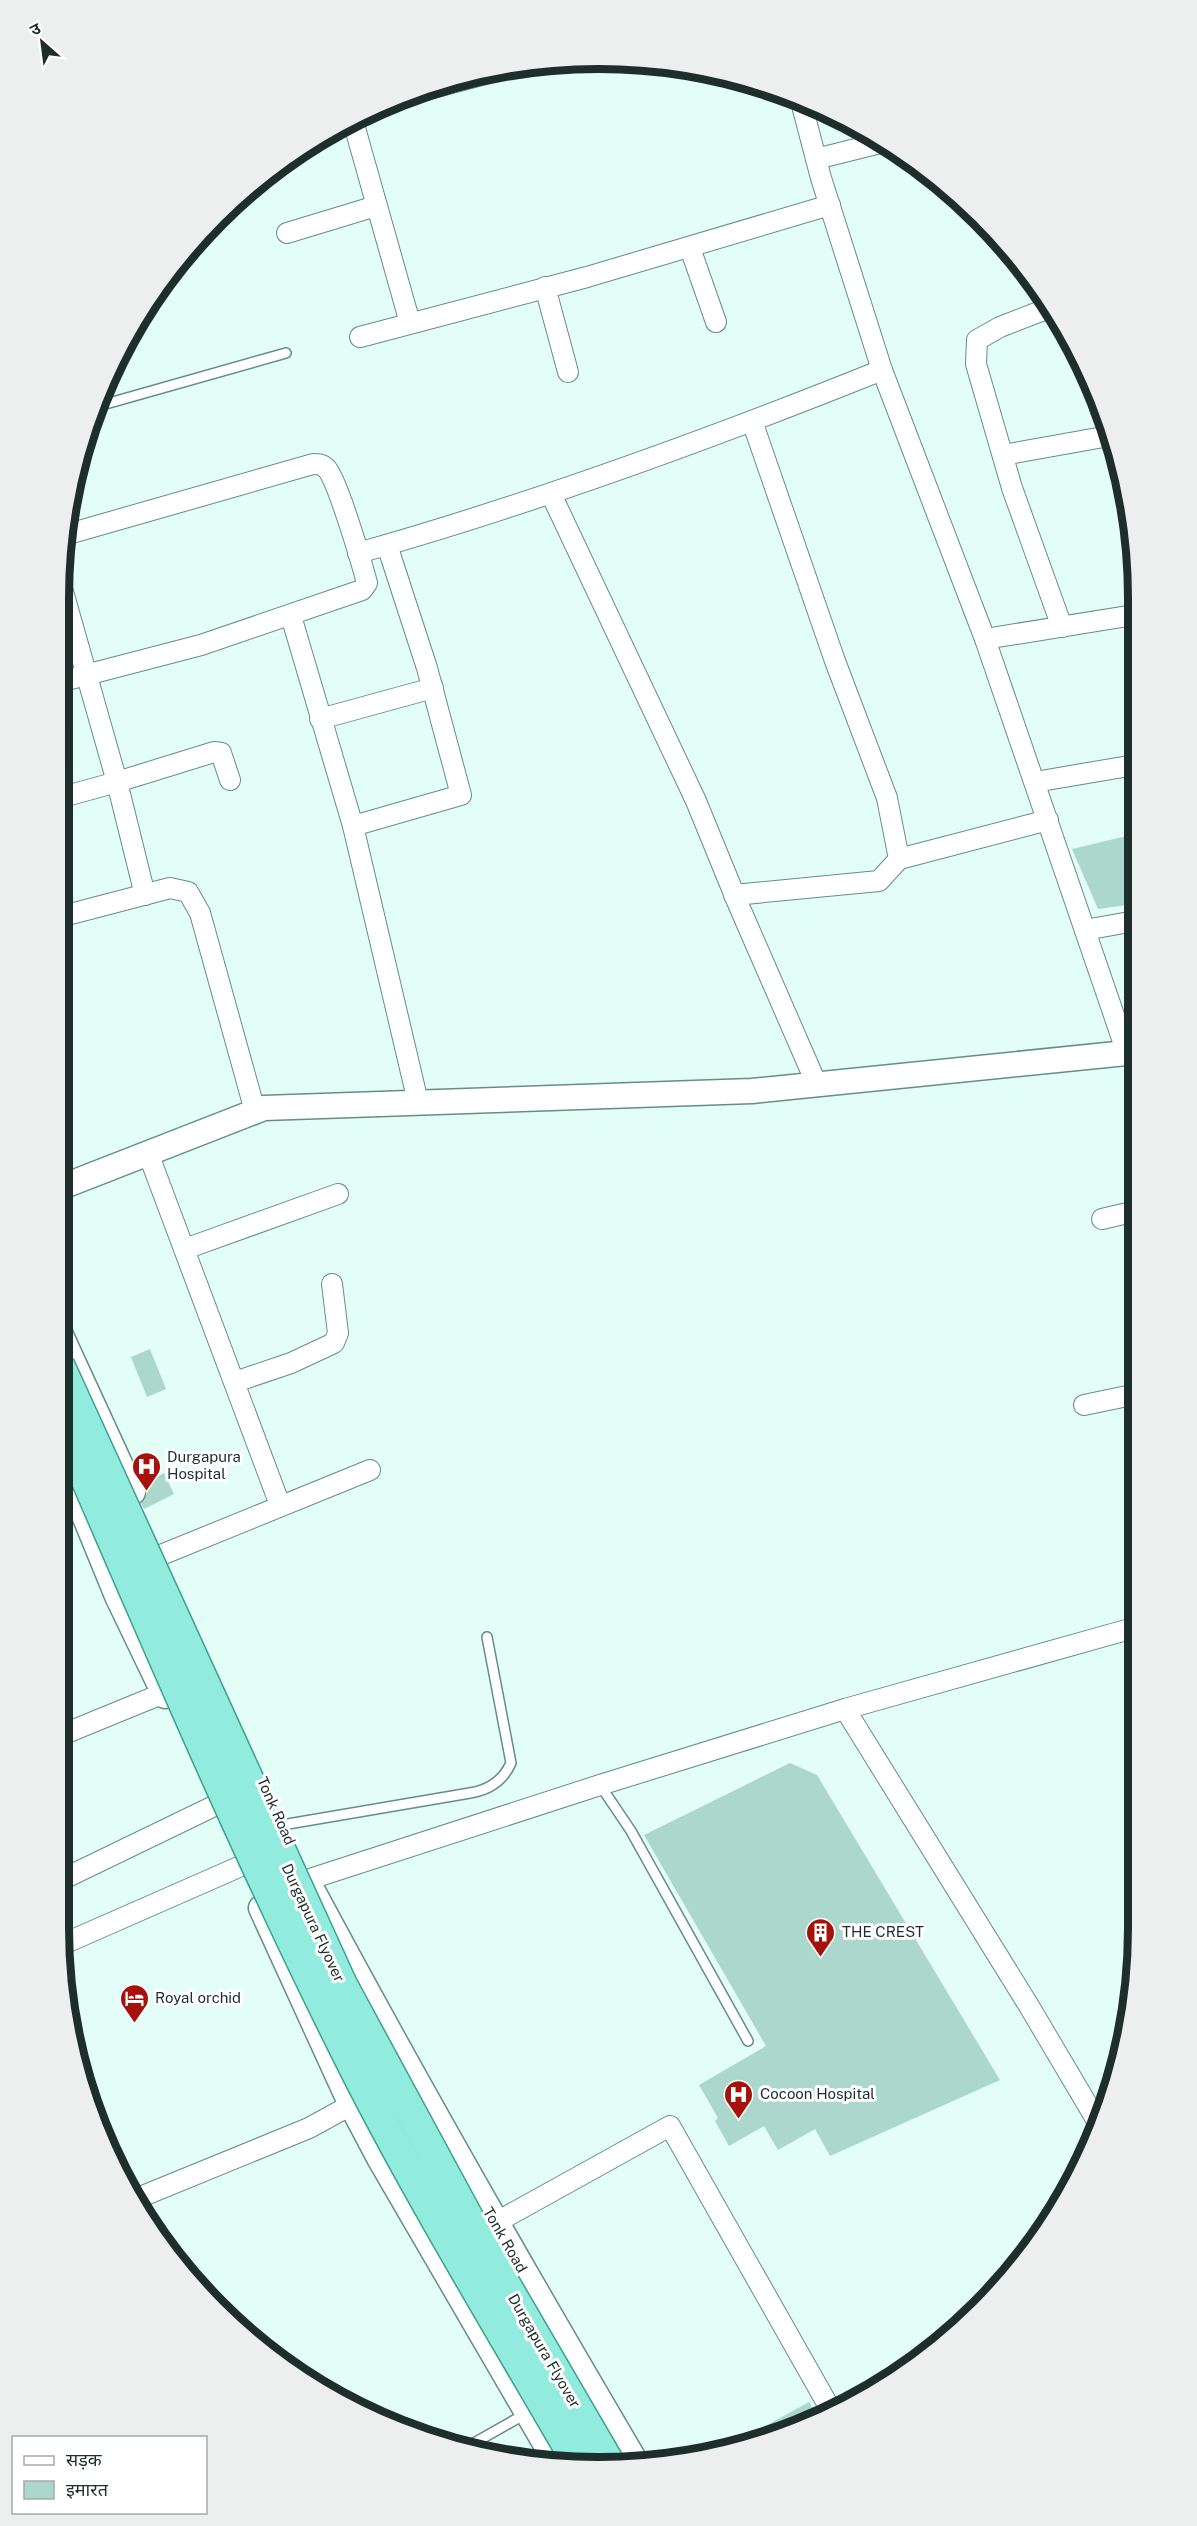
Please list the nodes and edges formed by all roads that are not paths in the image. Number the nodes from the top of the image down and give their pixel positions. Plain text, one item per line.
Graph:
1 (803, 110) edge
2 (354, 129) edge
3 (872, 145) edge
4 (816, 159) junction
5 (830, 205) junction
6 (376, 206) junction
7 (287, 233) dead end
8 (690, 248) junction
9 (545, 287) junction
10 (1043, 311) edge
11 (410, 322) junction
12 (716, 322) dead end
13 (360, 337) dead end
14 (286, 353) dead end
15 (882, 370) junction
16 (568, 372) dead end
17 (106, 404) edge
18 (752, 421) junction
19 (1103, 437) edge
20 (1003, 455) junction
21 (551, 494) junction
22 (74, 533) edge
23 (387, 545) junction
24 (358, 553) junction
25 (69, 612) edge
26 (291, 616) junction
27 (1128, 616) edge
28 (1062, 627) junction
29 (984, 639) junction
30 (87, 675) junction
31 (69, 679) edge
32 (433, 688) junction
33 (320, 719) junction
34 (1128, 766) edge
35 (230, 780) dead end
36 (117, 782) junction
37 (1035, 782) junction
38 (69, 795) edge
39 (1048, 820) junction
40 (353, 826) junction
41 (899, 859) junction
42 (735, 895) junction
43 (145, 896) junction
44 (69, 914) edge
45 (1128, 922) edge
46 (1085, 930) junction
47 (1128, 1044) edge
48 (1128, 1052) edge
49 (817, 1085) junction
50 (418, 1102) junction
51 (255, 1111) junction
52 (148, 1153) junction
53 (69, 1184) edge
54 (338, 1194) dead end
55 (1128, 1213) edge
56 (1102, 1219) dead end
57 (185, 1249) junction
58 (332, 1284) dead end
59 (69, 1351) edge
60 (235, 1382) junction
61 (69, 1389) edge
62 (1128, 1396) edge
63 (1084, 1405) dead end
64 (69, 1441) edge
65 (370, 1470) dead end
66 (69, 1480) edge
67 (280, 1505) junction
68 (161, 1556) junction
69 (1128, 1630) edge
70 (487, 1638) dead end
71 (164, 1693) junction
72 (845, 1709) junction
73 (69, 1732) edge
74 (600, 1785) junction
75 (214, 1806) junction
76 (282, 1825) junction
77 (241, 1866) junction
78 (69, 1870) edge
79 (307, 1880) junction
80 (257, 1900) junction
81 (69, 1941) edge
82 (748, 2041) dead end
83 (351, 2105) junction
84 (1094, 2115) edge
85 (142, 2196) edge
86 (495, 2223) junction
87 (828, 2404) edge
88 (527, 2413) junction
89 (475, 2442) edge
90 (551, 2455) edge
91 (574, 2456) edge
92 (632, 2456) edge
93 (606, 2457) edge

1 - 4 street
2 - 6 street
3 - 4 street
4 - 5 street
5 - 8 street
5 - 15 street
6 - 7 street
6 - 11 street
8 - 9 street
8 - 12 street
9 - 11 street
9 - 16 street
10 - 20 street
11 - 13 street
14 - 17 lane
15 - 18 street
15 - 29 street
18 - 21 street
18 - 41 street
19 - 20 street
20 - 28 street
21 - 23 street
21 - 42 street
22 - 24 street
23 - 24 street
23 - 32 street
24 - 26 street
25 - 30 street
26 - 30 street
26 - 33 street
27 - 28 street
28 - 29 street
29 - 37 street
30 - 31 street
30 - 36 street
32 - 33 street
32 - 40 street
33 - 40 street
34 - 37 street
35 - 36 street
36 - 38 street
36 - 43 street
37 - 39 street
39 - 41 street
39 - 46 street
40 - 50 street
41 - 42 street
42 - 49 street
43 - 44 street
43 - 51 street
45 - 46 street
46 - 47 street
48 - 49 street
49 - 50 street
50 - 51 street
51 - 52 street
52 - 53 street
52 - 57 street
54 - 57 street
55 - 56 street
57 - 60 street
58 - 60 street
59 - 68 street, Tonk Road
60 - 67 street
61 - 93 main road, Durgapura Flyover, bridge
62 - 63 street
64 - 91 main road, Durgapura Flyover, bridge
65 - 67 street
66 - 71 street
67 - 68 street
68 - 76 street, Tonk Road
69 - 72 street
70 - 76 lane
71 - 73 street
71 - 75 street
72 - 74 street
72 - 84 street
74 - 79 street
74 - 82 lane
75 - 77 street
75 - 78 street
76 - 79 street, Tonk Road
77 - 80 street
77 - 81 street
79 - 80 street
79 - 86 street, Tonk Road
80 - 83 street
83 - 85 street
83 - 88 street
86 - 87 street
86 - 92 street, Tonk Road
88 - 89 lane
88 - 90 street

